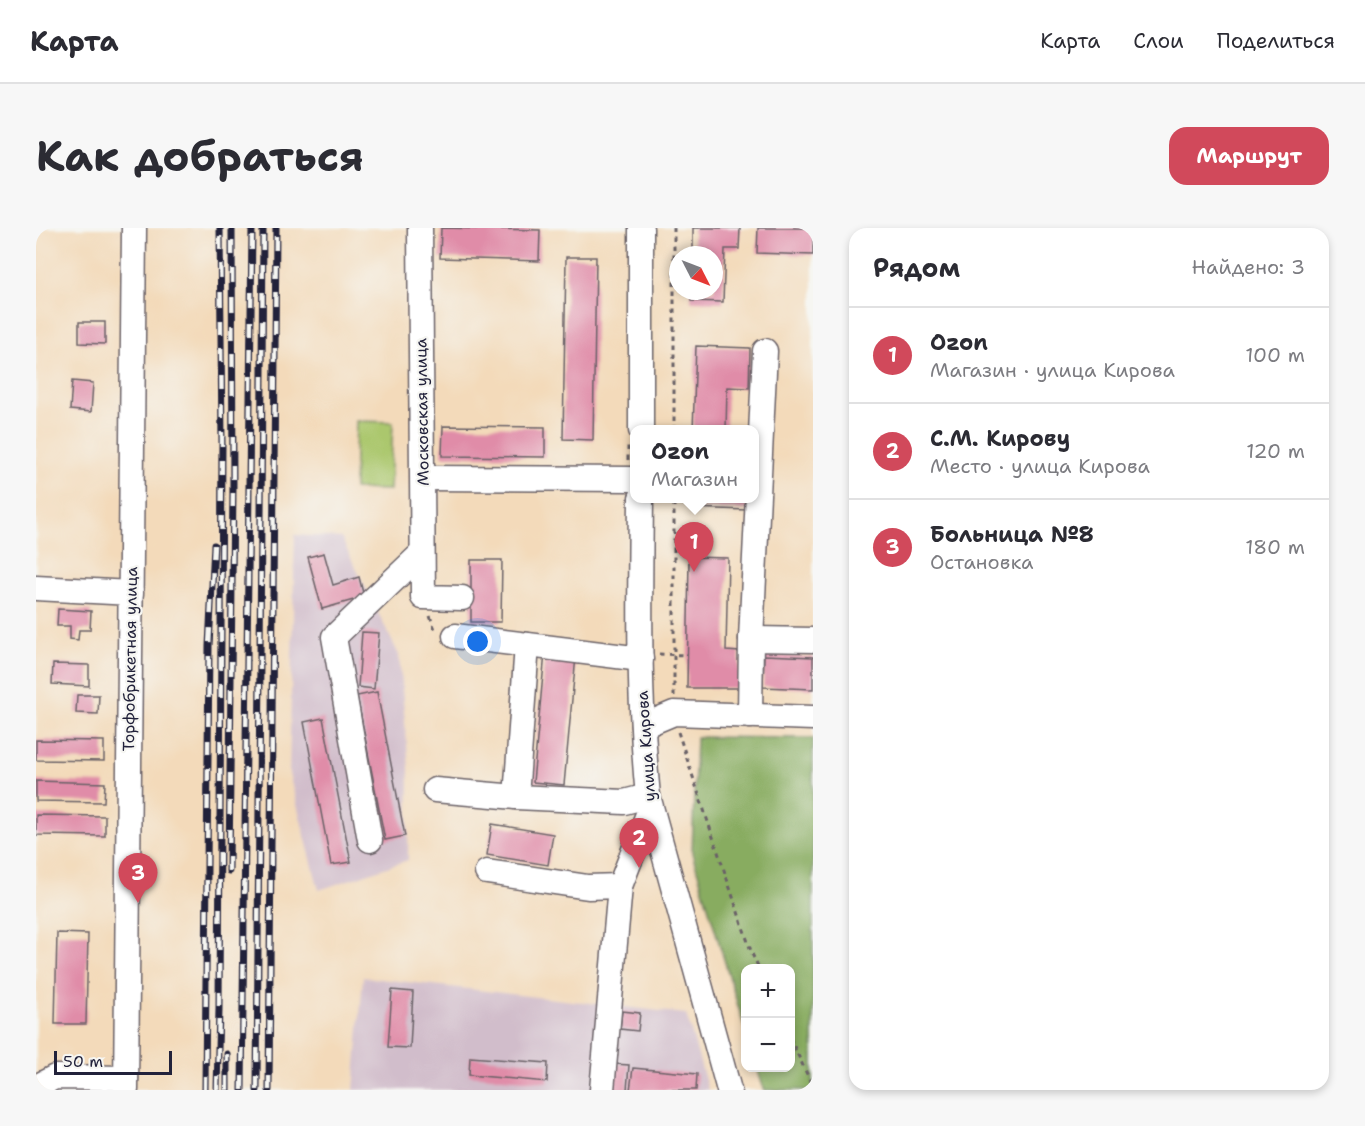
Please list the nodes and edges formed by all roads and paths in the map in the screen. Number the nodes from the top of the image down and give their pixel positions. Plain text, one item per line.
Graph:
1 (134, 228) edge
2 (420, 228) edge
3 (641, 228) edge
4 (674, 228) edge
5 (765, 351) dead end
6 (641, 425) edge
7 (674, 425) edge
8 (759, 474) edge
9 (423, 478) junction
10 (630, 478) edge
11 (641, 503) edge
12 (674, 503) edge
13 (758, 503) edge
14 (422, 554) junction
15 (36, 588) edge
16 (131, 593) junction
17 (423, 597) junction
18 (462, 598) dead end
19 (455, 636) joint
20 (751, 639) junction
21 (813, 640) edge
22 (527, 645) junction
23 (674, 654) junction
24 (687, 655) dead end
25 (641, 656) junction
26 (674, 713) junction
27 (750, 716) junction
28 (813, 718) edge
29 (643, 726) junction
30 (435, 790) dead end
31 (516, 797) junction
32 (649, 802) junction
33 (370, 840) dead end
34 (487, 872) dead end
35 (620, 886) junction
36 (757, 964) edge
37 (795, 1049) edge
38 (126, 1084) edge
39 (36, 1087) edge
40 (813, 1087) edge
41 (602, 1090) edge
42 (729, 1090) edge

1 - 16 street, Торфобрикетная улица
2 - 9 street, Московская улица
3 - 6 street
4 - 7 path
5 - 8 street
9 - 10 street
9 - 14 street, Московская улица
11 - 25 street, улица Кирова
12 - 23 path
13 - 20 street
14 - 17 street, Московская улица
14 - 33 street
15 - 16 street
16 - 38 street, Торфобрикетная улица
17 - 18 street
17 - 19 path
19 - 22 street
20 - 21 street
20 - 27 street
22 - 25 street
22 - 31 street
23 - 24 path
23 - 25 path
23 - 26 path
25 - 29 street, улица Кирова
26 - 27 street
26 - 29 street
26 - 36 path
27 - 28 street
29 - 32 street, улица Кирова
30 - 31 street
31 - 32 street
32 - 35 street
32 - 42 street, улица Кирова
34 - 35 street
35 - 41 street
37 - 40 path
38 - 39 street

